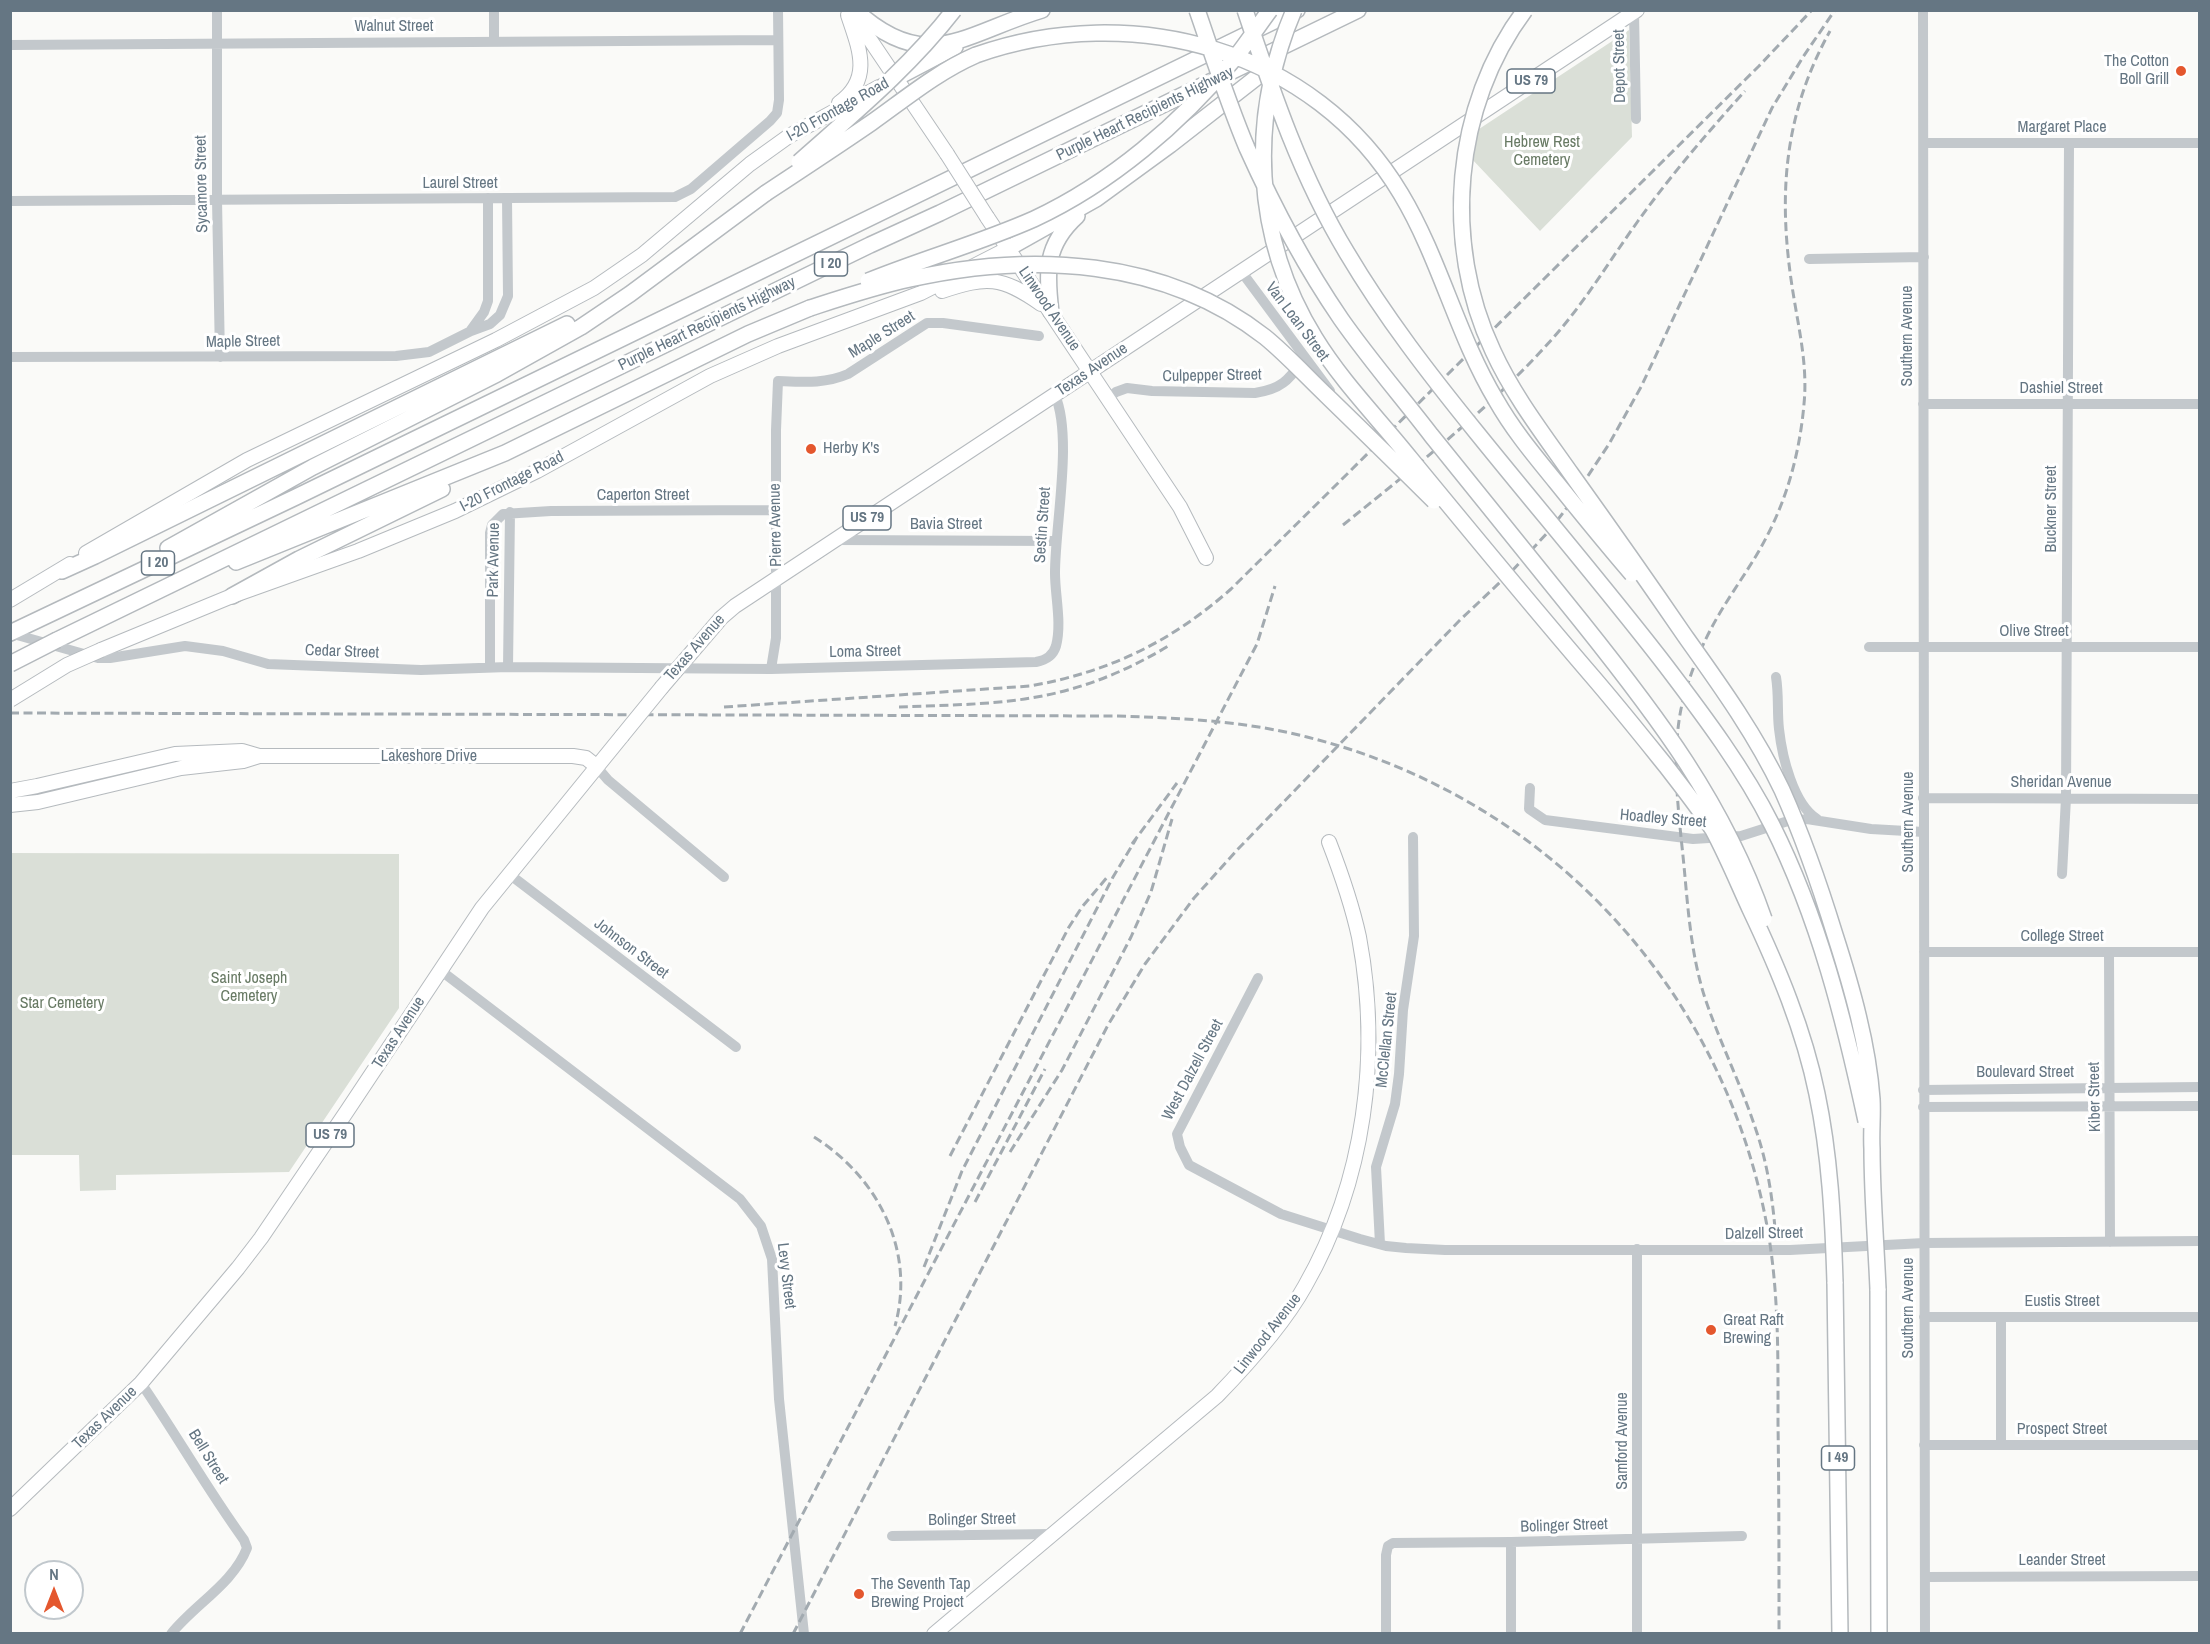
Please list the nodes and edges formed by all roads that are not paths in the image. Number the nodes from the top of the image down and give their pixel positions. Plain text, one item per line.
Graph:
1 (217, 10) edge
2 (494, 10) edge
3 (778, 10) edge
4 (848, 10) edge
5 (855, 10) edge
6 (954, 10) edge
7 (1042, 10) edge
8 (1197, 10) edge
9 (1245, 10) edge
10 (1270, 10) edge
11 (1296, 10) edge
12 (1358, 10) edge
13 (1525, 10) edge
14 (1923, 10) edge
15 (1635, 11) edge
16 (990, 29) junction
17 (1315, 32) junction
18 (778, 40) junction
19 (494, 41) junction
20 (217, 43) junction
21 (10, 45) edge
22 (896, 78) junction
23 (1636, 119) dead end
24 (801, 129) junction
25 (1924, 143) junction
26 (2069, 143) junction
27 (2199, 143) edge
28 (766, 193) junction
29 (488, 198) junction
30 (507, 198) junction
31 (1096, 199) junction
32 (217, 200) junction
33 (10, 201) edge
34 (1008, 249) junction
35 (1924, 256) junction
36 (1809, 259) dead end
37 (665, 266) junction
38 (1241, 271) junction
39 (810, 308) junction
40 (877, 311) junction
41 (1051, 312) junction
42 (471, 330) junction
43 (1039, 336) dead end
44 (10, 357) edge
45 (220, 357) junction
46 (1305, 358) junction
47 (1090, 371) junction
48 (778, 381) joint
49 (1330, 391) dead end
50 (1055, 395) junction
51 (1108, 398) junction
52 (1923, 404) junction
53 (2069, 404) junction
54 (2199, 404) edge
55 (505, 453) junction
56 (776, 510) junction
57 (510, 512) junction
58 (835, 540) junction
59 (1056, 541) junction
60 (1484, 549) junction
61 (1206, 558) dead end
62 (62, 571) junction
63 (777, 578) junction
64 (232, 596) junction
65 (10, 600) edge
66 (122, 608) junction
67 (52, 613) junction
68 (13, 632) edge
69 (1869, 647) dead end
70 (1924, 647) junction
71 (2067, 647) junction
72 (2199, 647) edge
73 (1050, 656) joint
74 (10, 664) edge
75 (490, 667) junction
76 (508, 667) junction
77 (679, 667) junction
78 (771, 669) junction
79 (1711, 672) junction
80 (1776, 677) dead end
81 (10, 700) edge
82 (259, 756) junction
83 (596, 766) junction
84 (1530, 788) dead end
85 (10, 791) edge
86 (1923, 798) junction
87 (2067, 798) junction
88 (2199, 799) edge
89 (10, 805) edge
90 (1818, 820) junction
91 (1924, 832) junction
92 (1413, 837) dead end
93 (1329, 842) dead end
94 (509, 874) junction
95 (2062, 874) dead end
96 (724, 877) dead end
97 (1924, 952) junction
98 (2109, 952) junction
99 (2199, 952) edge
100 (1774, 960) junction
101 (440, 970) junction
102 (1258, 978) dead end
103 (736, 1047) dead end
104 (2199, 1087) edge
105 (2109, 1088) junction
106 (1923, 1089) junction
107 (2110, 1106) junction
108 (2199, 1106) edge
109 (1923, 1107) junction
110 (1872, 1147) junction
111 (1332, 1230) junction
112 (2199, 1241) edge
113 (2110, 1242) junction
114 (1924, 1243) junction
115 (1380, 1244) junction
116 (1637, 1250) junction
117 (1924, 1317) junction
118 (2001, 1317) junction
119 (2199, 1317) edge
120 (141, 1383) junction
121 (1924, 1445) junction
122 (2001, 1445) junction
123 (2199, 1445) edge
124 (10, 1509) edge
125 (1052, 1534) junction
126 (892, 1536) dead end
127 (1742, 1536) dead end
128 (1637, 1539) junction
129 (1511, 1542) junction
130 (2199, 1576) edge
131 (1924, 1577) junction
132 (171, 1634) edge
133 (804, 1634) edge
134 (934, 1634) edge
135 (1386, 1634) edge
136 (1511, 1634) edge
137 (1637, 1634) edge
138 (1840, 1634) edge
139 (1879, 1634) edge
140 (1925, 1634) edge

1 - 20 street, Sycamore Street
2 - 19 street
3 - 18 street, Laurel Street
4 - 22 main road
4 - 24 main road
5 - 16 highway
6 - 28 highway, bridge
7 - 16 highway
8 - 100 highway, bridge
9 - 110 highway, bridge
10 - 39 highway, bridge
11 - 60 highway, bridge
11 - 67 highway, Purple Heart Recipients Highway / I 20
12 - 17 highway, Purple Heart Recipients Highway / I 20
13 - 79 highway, bridge
14 - 25 street, Southern Avenue
15 - 23 street, Depot Street
15 - 38 main road, Texas Avenue / US 79
16 - 22 highway
17 - 31 highway
17 - 66 highway, Purple Heart Recipients Highway / I 20
18 - 19 street, Walnut Street
18 - 30 street, Laurel Street
19 - 20 street, Walnut Street
20 - 21 street, Walnut Street
20 - 32 street, Sycamore Street
22 - 24 main road, I-20 Frontage Road
22 - 34 main road, Linwood Avenue, bridge
24 - 62 main road, I-20 Frontage Road
25 - 26 street, Margaret Place
25 - 35 street, Southern Avenue
26 - 27 street, Margaret Place
26 - 53 street, Buckner Street
28 - 37 highway
28 - 79 highway, bridge
29 - 30 street, Laurel Street
29 - 32 street, Laurel Street
29 - 42 street
30 - 42 street
31 - 34 highway
31 - 41 highway
32 - 33 street, Laurel Street
32 - 45 street, Sycamore Street
34 - 40 main road, I-20 Frontage Road
34 - 41 main road, Linwood Avenue
35 - 36 street
35 - 52 street, Southern Avenue
37 - 62 highway
37 - 67 highway
38 - 46 street, Van Loan Street
38 - 47 main road, Texas Avenue / US 79
39 - 55 highway
39 - 60 highway, bridge
40 - 41 main road
40 - 64 main road, I-20 Frontage Road
41 - 47 main road, Linwood Avenue
42 - 45 street, Maple Street
43 - 48 street, Maple Street
44 - 45 street, Maple Street
46 - 49 street, Van Loan Street
46 - 51 street, Culpepper Street
47 - 50 main road, Texas Avenue / US 79
47 - 51 main road, Linwood Avenue
48 - 56 street, Pierre Avenue
50 - 58 main road, Texas Avenue / US 79
50 - 59 street, Sestin Street
51 - 61 main road, Linwood Avenue
52 - 53 street, Dashiel Street
52 - 70 street, Southern Avenue
53 - 54 street, Dashiel Street
53 - 71 street, Buckner Street
55 - 64 highway
55 - 66 highway
56 - 57 street, Caperton Street
56 - 63 street, Pierre Avenue
57 - 75 street, Park Avenue
57 - 76 street, Park Avenue
58 - 59 street, Bavia Street
58 - 63 main road, Texas Avenue / US 79
59 - 73 street, Sestin Street
60 - 100 highway, bridge
62 - 65 main road, I-20 Frontage Road
63 - 77 main road, Texas Avenue / US 79
63 - 78 street, Pierre Avenue
64 - 81 main road, I-20 Frontage Road, bridge
66 - 74 highway, Purple Heart Recipients Highway / I 20, bridge
67 - 68 highway, Purple Heart Recipients Highway / I 20
68 - 75 street, Cedar Street
69 - 70 street, Olive Street
70 - 71 street, Olive Street
70 - 86 street, Southern Avenue
71 - 72 street, Olive Street
71 - 87 street, Buckner Street
73 - 78 street, Loma Street
75 - 76 street, Cedar Street
76 - 77 street, Cedar Street
77 - 78 street, Loma Street
77 - 83 main road, Texas Avenue / US 79, bridge
79 - 110 highway, bridge
80 - 90 street
82 - 83 main road, Lakeshore Drive
82 - 85 main road, Lakeshore Drive
82 - 89 main road, Lakeshore Drive
83 - 94 main road, Texas Avenue / US 79
83 - 96 street
84 - 90 street, Hoadley Street
86 - 87 street, Sheridan Avenue
86 - 91 street, Southern Avenue
87 - 88 street, Sheridan Avenue
87 - 95 street, Buckner Street
90 - 91 street, Hoadley Street
91 - 97 street, Southern Avenue
92 - 115 street, McClellan Street
93 - 111 main road, Linwood Avenue
94 - 101 main road, Texas Avenue / US 79
94 - 103 street, Johnson Street
97 - 98 street, College Street
97 - 106 street, Southern Avenue
98 - 99 street, College Street
98 - 105 street, Kiber Street
100 - 138 highway, I 49, bridge
101 - 120 main road, Texas Avenue / US 79
101 - 133 street, Levy Street
102 - 111 street, West Dalzell Street
104 - 105 street, Boulevard Street
105 - 106 street, Boulevard Street
105 - 107 street, Kiber Street
106 - 109 street, Southern Avenue
107 - 108 street, Boulevard Street
107 - 109 street, Boulevard Street
107 - 113 street, Kiber Street
109 - 114 street, Southern Avenue
110 - 139 highway, I 49, bridge
111 - 115 street, Dalzell Street
111 - 125 main road, Linwood Avenue
112 - 113 street, Dalzell Street
113 - 114 street, Dalzell Street
114 - 116 street, Dalzell Street
114 - 117 street, Southern Avenue
115 - 116 street, Dalzell Street
116 - 128 street, Samford Avenue
117 - 118 street, Eustis Street
117 - 121 street, Southern Avenue
118 - 119 street, Eustis Street
118 - 122 street
120 - 124 main road, Texas Avenue / US 79
120 - 132 street, Bell Street
121 - 122 street, Prospect Street
121 - 131 street, Southern Avenue
122 - 123 street, Prospect Street
125 - 126 street, Bolinger Street
125 - 134 main road, Linwood Avenue
127 - 128 street, Bolinger Street
128 - 129 street, Bolinger Street
128 - 137 street, Samford Avenue
129 - 135 street, Bolinger Street
129 - 136 street
130 - 131 street, Leander Street
131 - 140 street, Southern Avenue

